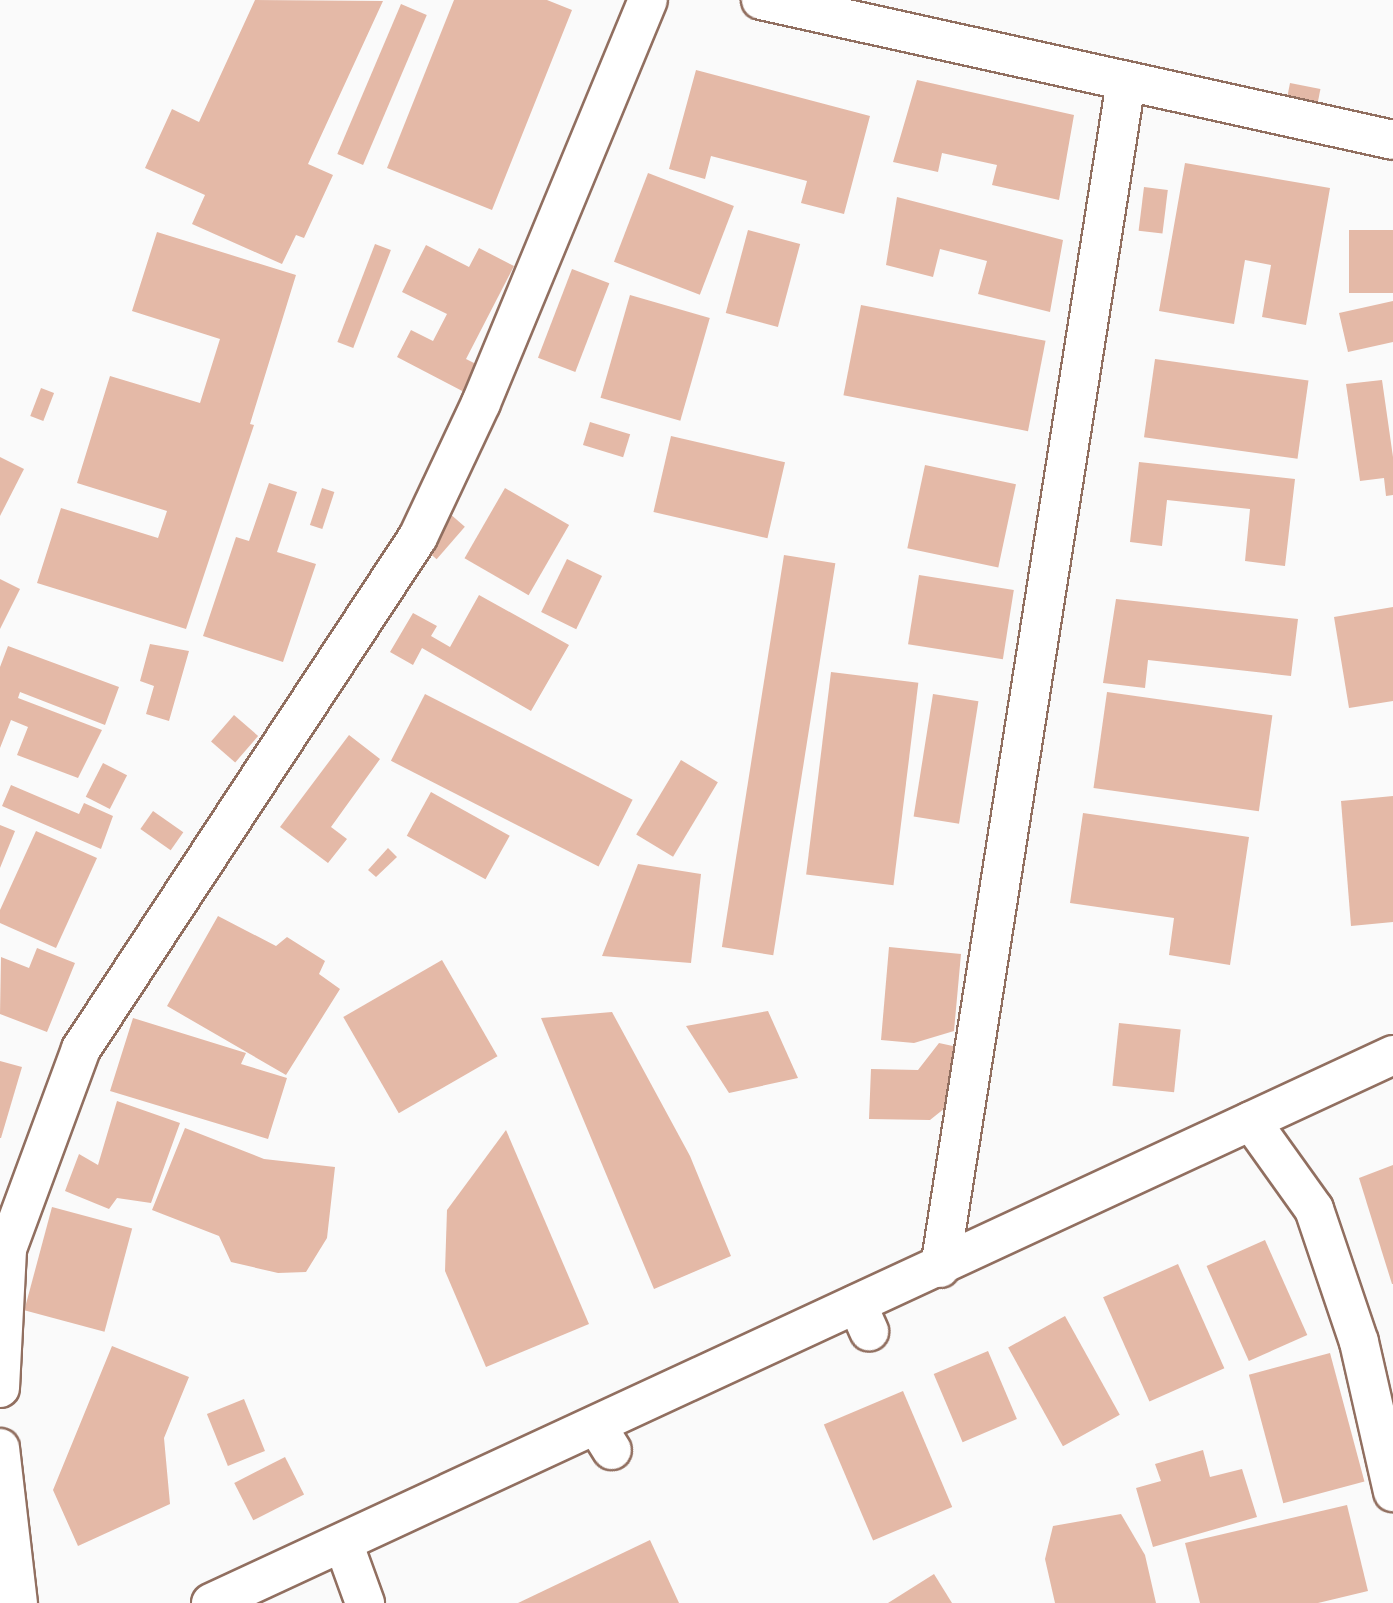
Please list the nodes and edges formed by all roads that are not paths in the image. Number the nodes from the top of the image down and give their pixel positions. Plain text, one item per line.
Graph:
1 (648, 0) edge
2 (761, 0) edge
3 (1126, 81) junction
4 (1393, 140) edge
5 (1393, 1055) edge
6 (1251, 1121) junction
7 (940, 1268) junction
8 (0, 1388) edge
9 (0, 1448) edge
10 (1393, 1492) edge
11 (344, 1545) junction
12 (18, 1603) edge
13 (211, 1603) edge
14 (365, 1603) edge

1 - 8 street
2 - 3 street
3 - 4 street
3 - 7 street
5 - 6 street
6 - 7 street
6 - 10 street
7 - 11 street
9 - 12 street
11 - 13 street
11 - 14 street

